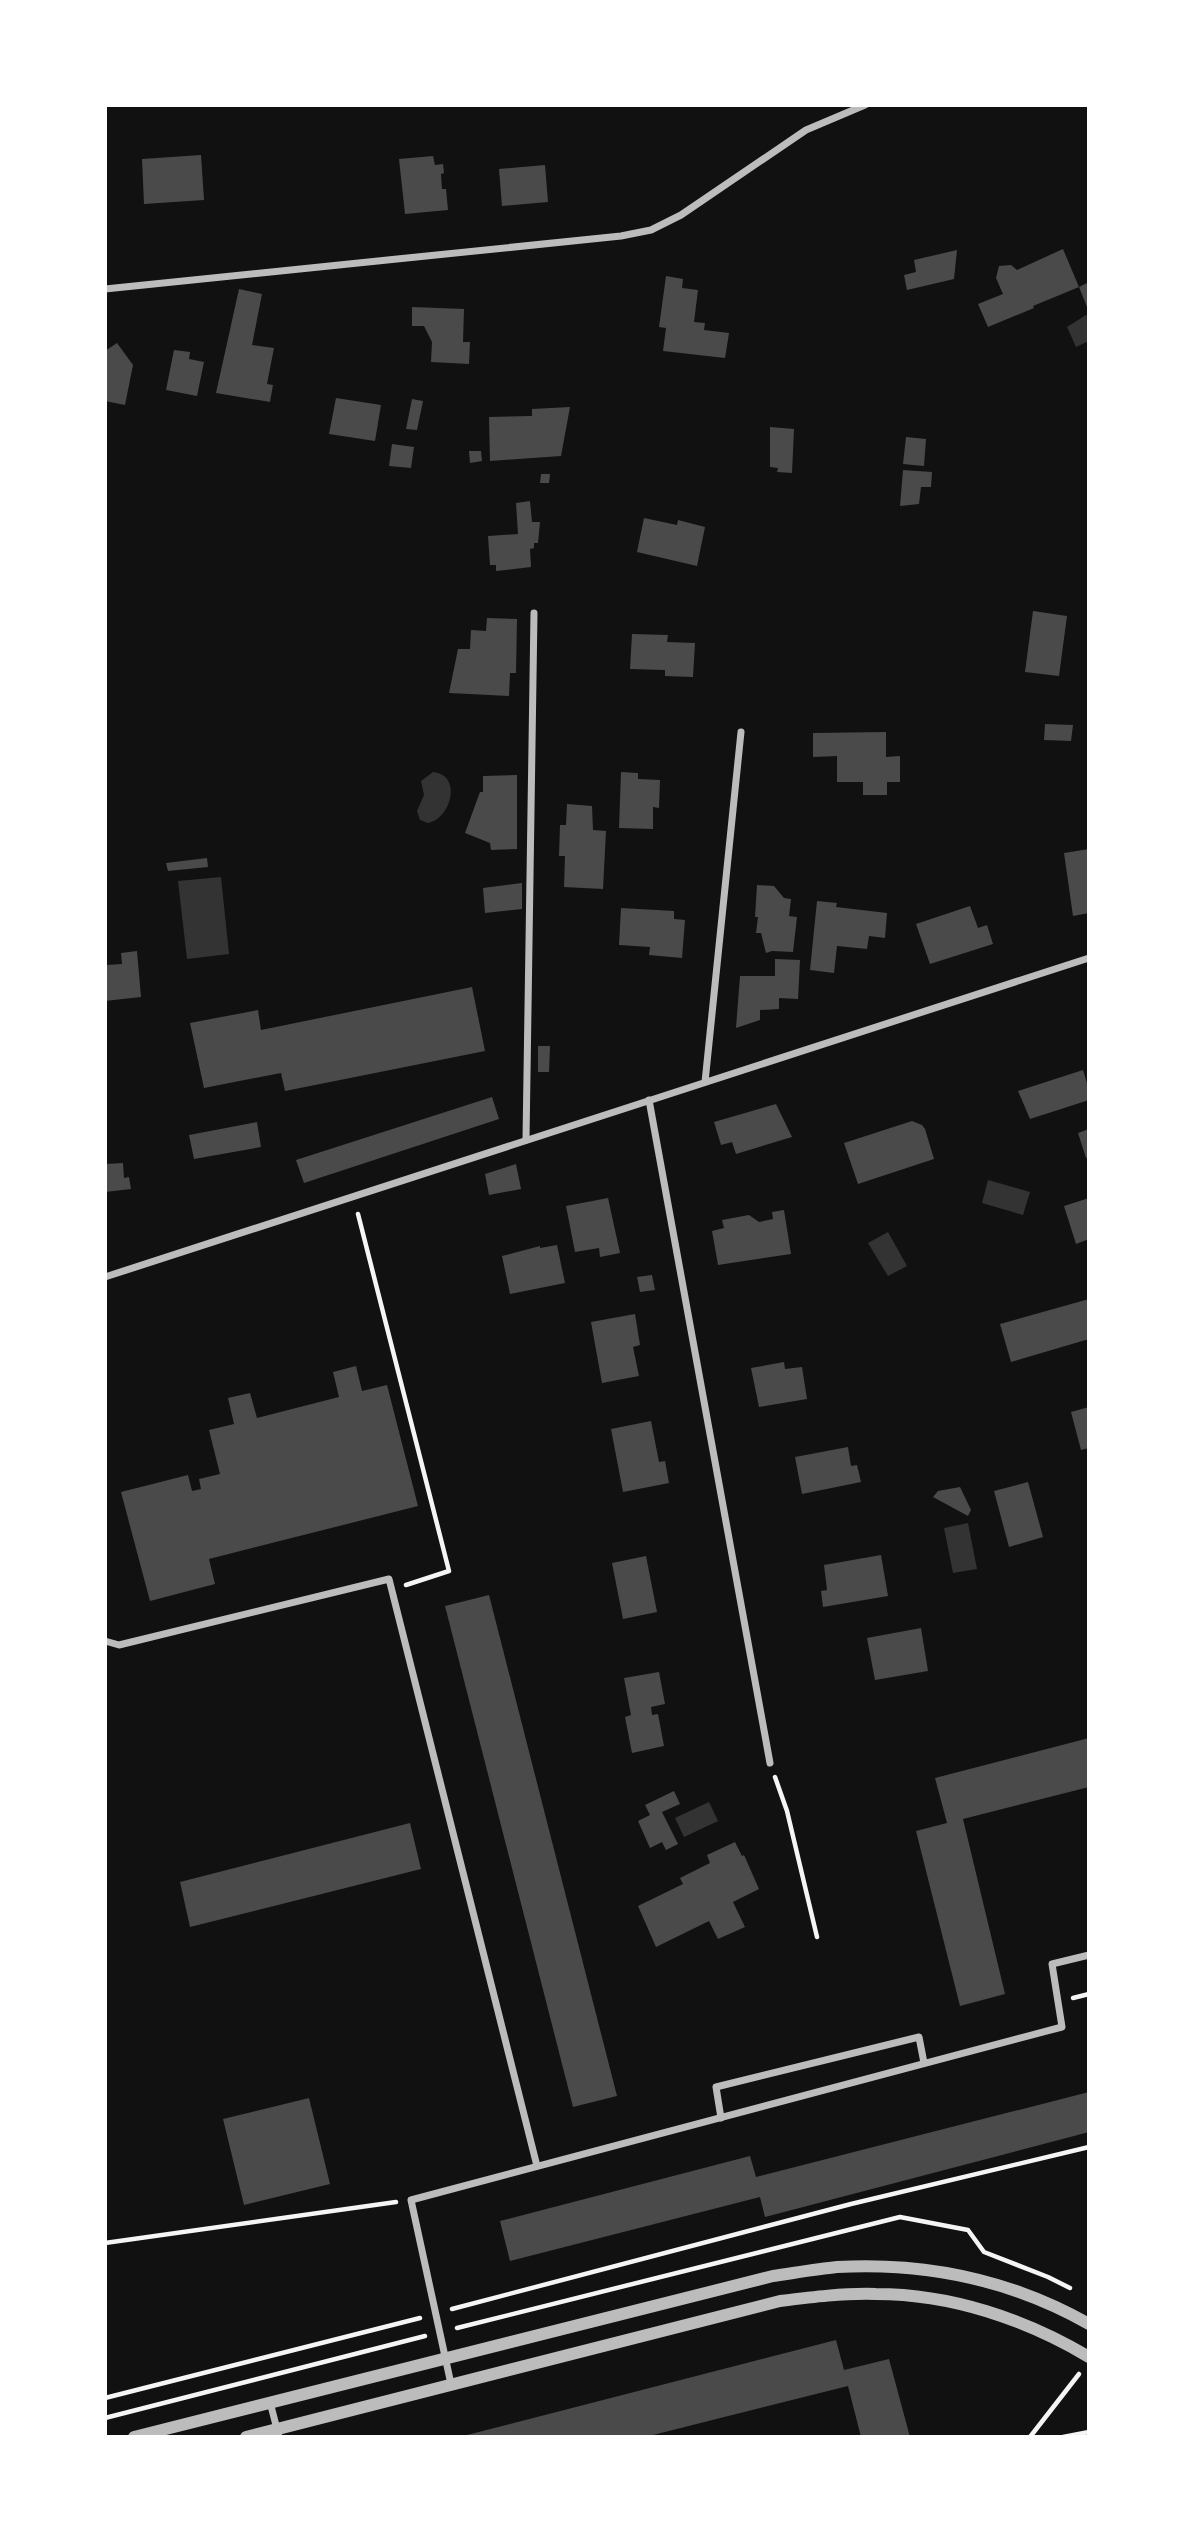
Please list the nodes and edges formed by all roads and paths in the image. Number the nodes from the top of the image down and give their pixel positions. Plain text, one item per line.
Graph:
1 (865, 105) edge
2 (105, 289) edge
3 (534, 613) dead end
4 (741, 732) dead end
5 (1089, 958) edge
6 (705, 1082) junction
7 (649, 1100) junction
8 (526, 1140) junction
9 (354, 1195) junction
10 (105, 1277) edge
11 (391, 1590) junction
12 (105, 1641) edge
13 (770, 1763) joint
14 (817, 1937) dead end
15 (1089, 1955) edge
16 (924, 2063) junction
17 (721, 2118) junction
18 (1089, 2147) edge
19 (537, 2166) junction
20 (411, 2200) junction
21 (105, 2244) edge
22 (436, 2314) junction
23 (1089, 2324) edge
24 (1089, 2357) edge
25 (446, 2358) junction
26 (1081, 2373) dead end
27 (452, 2384) junction
28 (105, 2398) edge
29 (271, 2402) junction
30 (1089, 2432) edge
31 (278, 2433) edge
32 (134, 2437) edge
33 (246, 2437) edge
34 (1030, 2437) edge
35 (1063, 2437) edge

1 - 2 street
3 - 8 street
4 - 6 street
5 - 6 street
6 - 7 street
7 - 8 street
7 - 13 street
8 - 9 street
9 - 10 street
9 - 11 path
11 - 12 street
11 - 19 street
13 - 14 path
15 - 16 street
16 - 17 street
16 - 17 street
17 - 19 street
18 - 22 path
19 - 20 street
20 - 21 path
20 - 22 street
22 - 25 street
22 - 28 path
23 - 25 street
24 - 27 street
25 - 27 street
25 - 29 street
26 - 34 path
27 - 31 street
29 - 31 street
29 - 32 street
30 - 35 path
31 - 33 street

